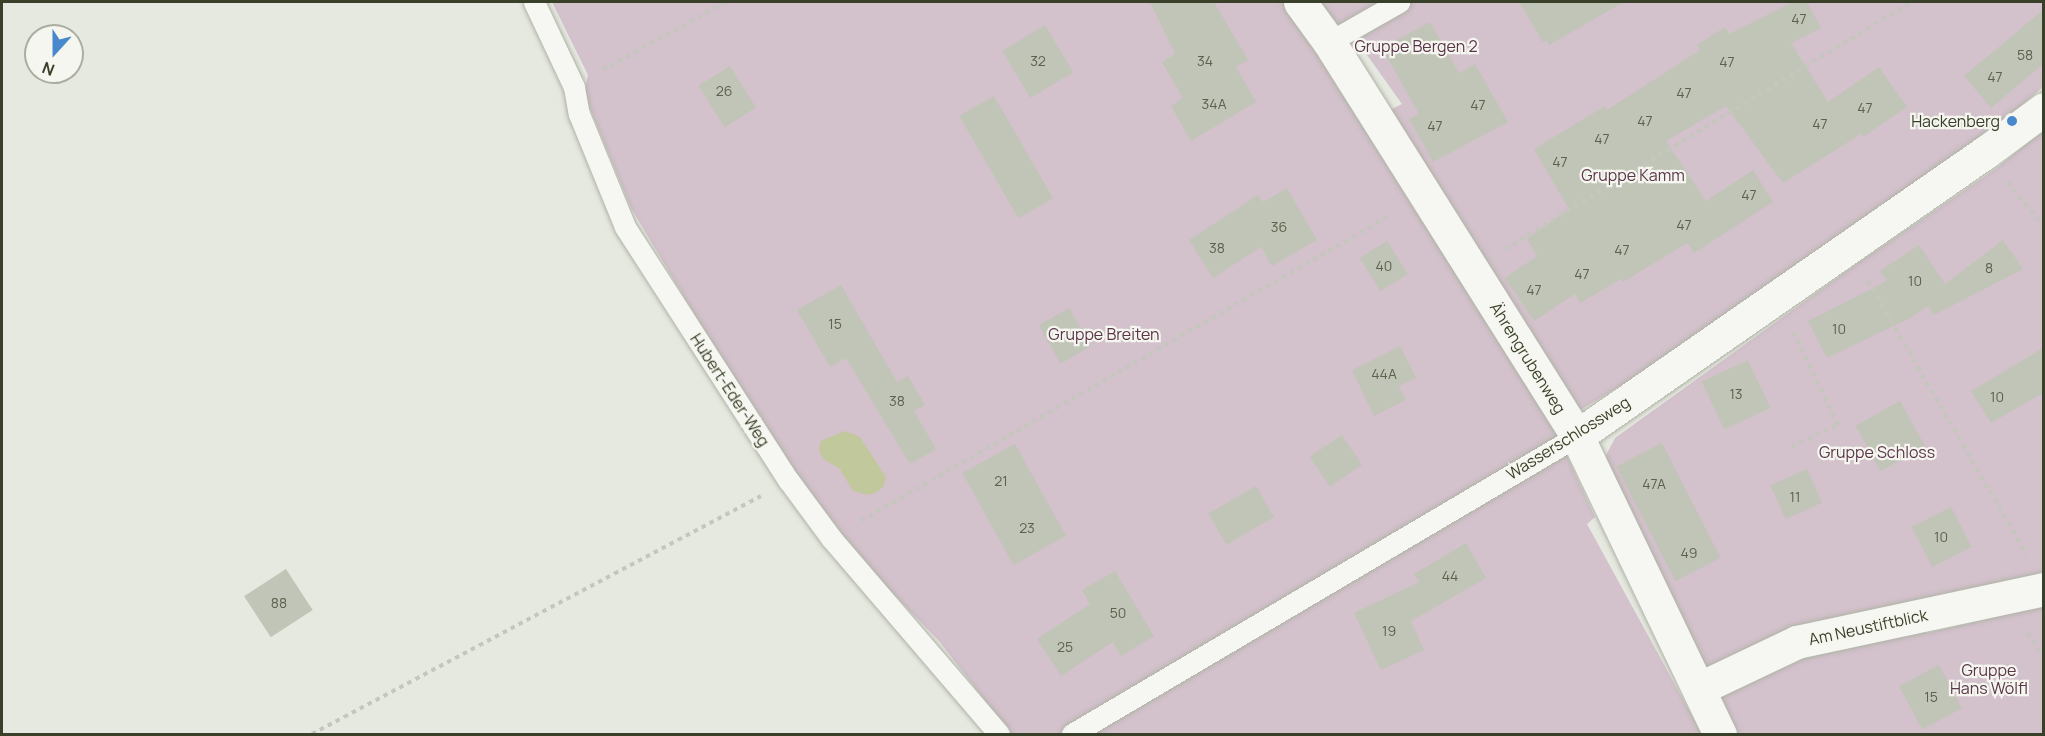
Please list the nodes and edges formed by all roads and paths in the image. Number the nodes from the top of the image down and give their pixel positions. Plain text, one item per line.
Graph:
1 (534, 2) edge
2 (725, 2) edge
3 (1300, 2) edge
4 (1399, 2) edge
5 (1912, 2) edge
6 (1329, 42) junction
7 (574, 87) junction
8 (2043, 109) edge
9 (1986, 152) junction
10 (1424, 195) junction
11 (2043, 226) edge
12 (1848, 248) junction
13 (1472, 270) junction
14 (1777, 297) junction
15 (1577, 436) junction
16 (1791, 447) dead end
17 (789, 481) junction
18 (831, 538) junction
19 (2037, 576) edge
20 (1700, 688) junction
21 (312, 735) edge
22 (999, 735) edge
23 (1072, 735) edge
24 (1720, 735) edge

1 - 7 lane, Hubert-Eder-Weg
2 - 7 path
3 - 6 street, Ährengrubenweg
4 - 6 lane
5 - 13 path
6 - 10 street, Ährengrubenweg
7 - 17 lane, Hubert-Eder-Weg
8 - 9 street, Wasserschlossweg
9 - 11 path
9 - 12 street, Wasserschlossweg
10 - 13 street, Ährengrubenweg
10 - 18 path
12 - 14 street, Wasserschlossweg
12 - 19 path
13 - 15 street, Ährengrubenweg
14 - 15 street, Wasserschlossweg
14 - 16 path
15 - 20 street, Ährengrubenweg
15 - 23 lane, Wasserschlossweg
17 - 18 lane, Hubert-Eder-Weg
17 - 21 path
18 - 22 lane, Hubert-Eder-Weg
19 - 20 street, Am Neustiftblick
20 - 24 street, Ährengrubenweg

